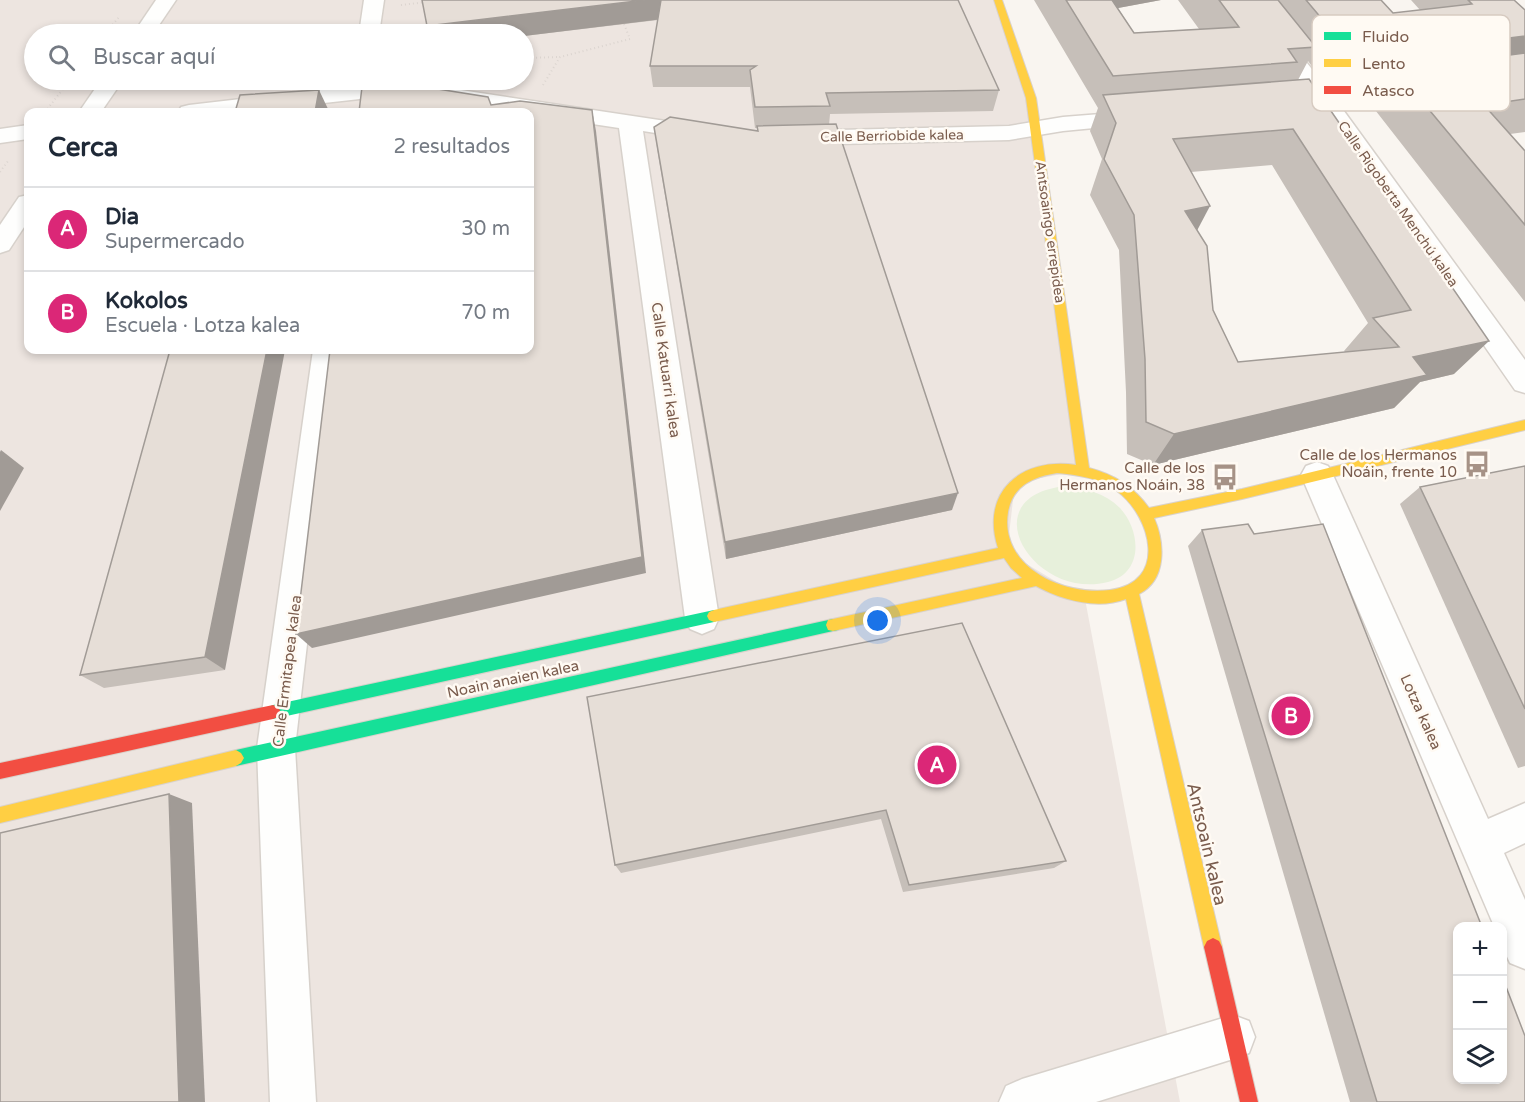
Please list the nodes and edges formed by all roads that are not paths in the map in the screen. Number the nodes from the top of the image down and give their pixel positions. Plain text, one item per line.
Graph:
1 (166, 0) edge
2 (374, 0) edge
3 (998, 0) edge
4 (1246, 0) edge
5 (150, 24) edge
6 (370, 24) edge
7 (1312, 84) edge
8 (105, 90) edge
9 (360, 95) edge
10 (1312, 104) edge
11 (93, 108) edge
12 (229, 108) edge
13 (532, 108) edge
14 (534, 108) edge
15 (1258, 108) edge
16 (1333, 111) edge
17 (1155, 117) edge
18 (630, 123) junction
19 (1035, 129) junction
20 (24, 133) edge
21 (717, 135) edge
22 (0, 136) edge
23 (772, 138) edge
24 (24, 209) edge
25 (0, 244) edge
26 (326, 354) edge
27 (1525, 382) edge
28 (1525, 424) edge
29 (1083, 470) junction
30 (1317, 476) junction
31 (1148, 514) junction
32 (1007, 552) junction
33 (1034, 581) junction
34 (1132, 594) junction
35 (702, 618) junction
36 (282, 709) junction
37 (276, 748) junction
38 (0, 771) edge
39 (0, 815) edge
40 (1525, 823) edge
41 (1479, 843) junction
42 (1525, 948) edge
43 (1233, 1037) junction
44 (293, 1102) edge
45 (1022, 1102) edge
46 (1249, 1102) edge

1 - 5 street
2 - 6 street
3 - 19 street, Antsoaingo errepidea
4 - 7 street, Calle Rigoberta Menchú kalea
8 - 11 street
9 - 12 street
9 - 13 street
10 - 15 street
14 - 18 street
16 - 27 street, Calle Rigoberta Menchú kalea
17 - 19 street, Calle Berriobide kalea
18 - 21 street
18 - 35 street, Calle Katuarri kalea
19 - 23 street, Calle Berriobide kalea
19 - 29 street, Antsoaingo errepidea
20 - 22 street
24 - 25 street
26 - 36 street, Calle Ermitapea kalea
28 - 30 street
29 - 31 street
29 - 32 street
30 - 31 street
30 - 41 street, Lotza kalea
31 - 34 street
32 - 33 street
32 - 35 street, Noain anaien kalea
33 - 34 street
33 - 37 street, Noain anaien kalea
34 - 43 street, Antsoain kalea
35 - 36 street, Noain anaien kalea
36 - 37 street, Calle Ermitapea kalea
36 - 38 street, Noain anaien kalea
37 - 39 street, Noain anaien kalea
37 - 44 street, Calle Ermitapea kalea
40 - 41 street
41 - 42 street, Lotza kalea
43 - 45 street
43 - 46 street, Antsoain kalea

